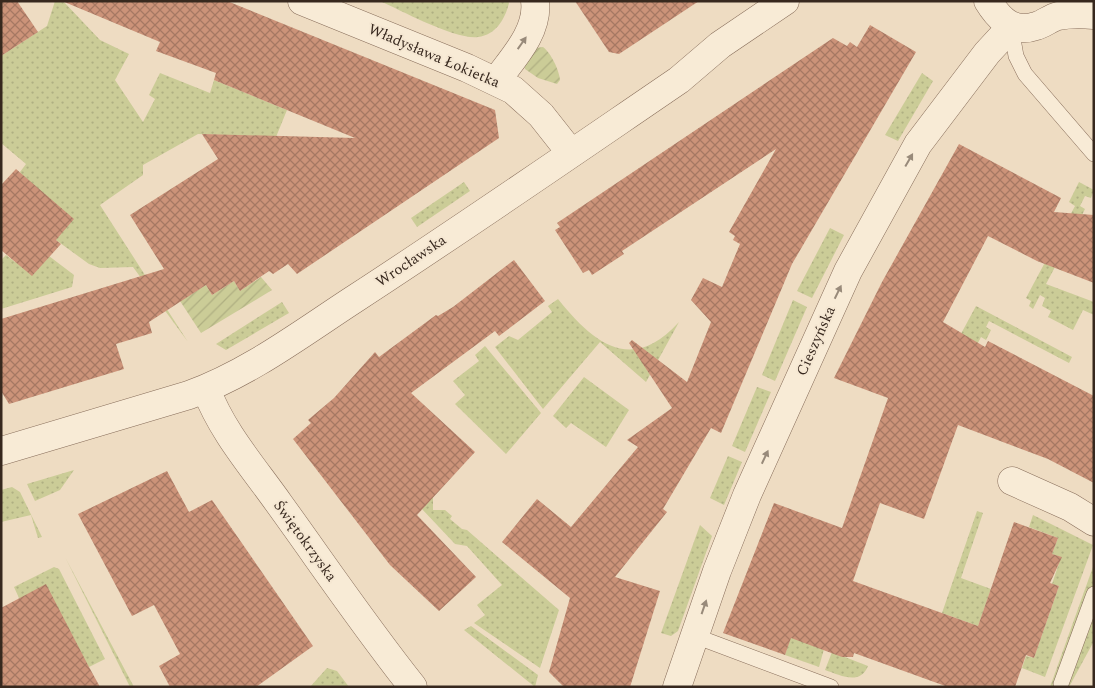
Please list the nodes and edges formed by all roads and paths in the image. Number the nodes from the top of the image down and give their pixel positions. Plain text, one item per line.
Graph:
1 (302, 1) edge
2 (535, 1) edge
3 (785, 1) edge
4 (988, 1) edge
5 (1094, 15) edge
6 (1011, 27) junction
7 (496, 80) junction
8 (571, 154) junction
9 (1094, 154) edge
10 (206, 389) junction
11 (1, 451) edge
12 (1012, 481) dead end
13 (1094, 522) edge
14 (1094, 594) edge
15 (694, 636) junction
16 (1061, 684) dead end
17 (413, 687) edge
18 (678, 687) edge
19 (831, 687) edge

1 - 7 street, Władysława Łokietka
7 -> 2 street
3 - 8 street, Wrocławska
4 - 6 street
5 - 6 street
6 - 9 lane
15 -> 6 street, Cieszyńska
7 - 8 street, Władysława Łokietka
8 - 10 street, Wrocławska
10 - 11 street, Wrocławska
10 - 17 street, Świętokrzyska
12 - 13 street
14 - 16 lane
15 - 18 street, Cieszyńska
15 - 19 lane

